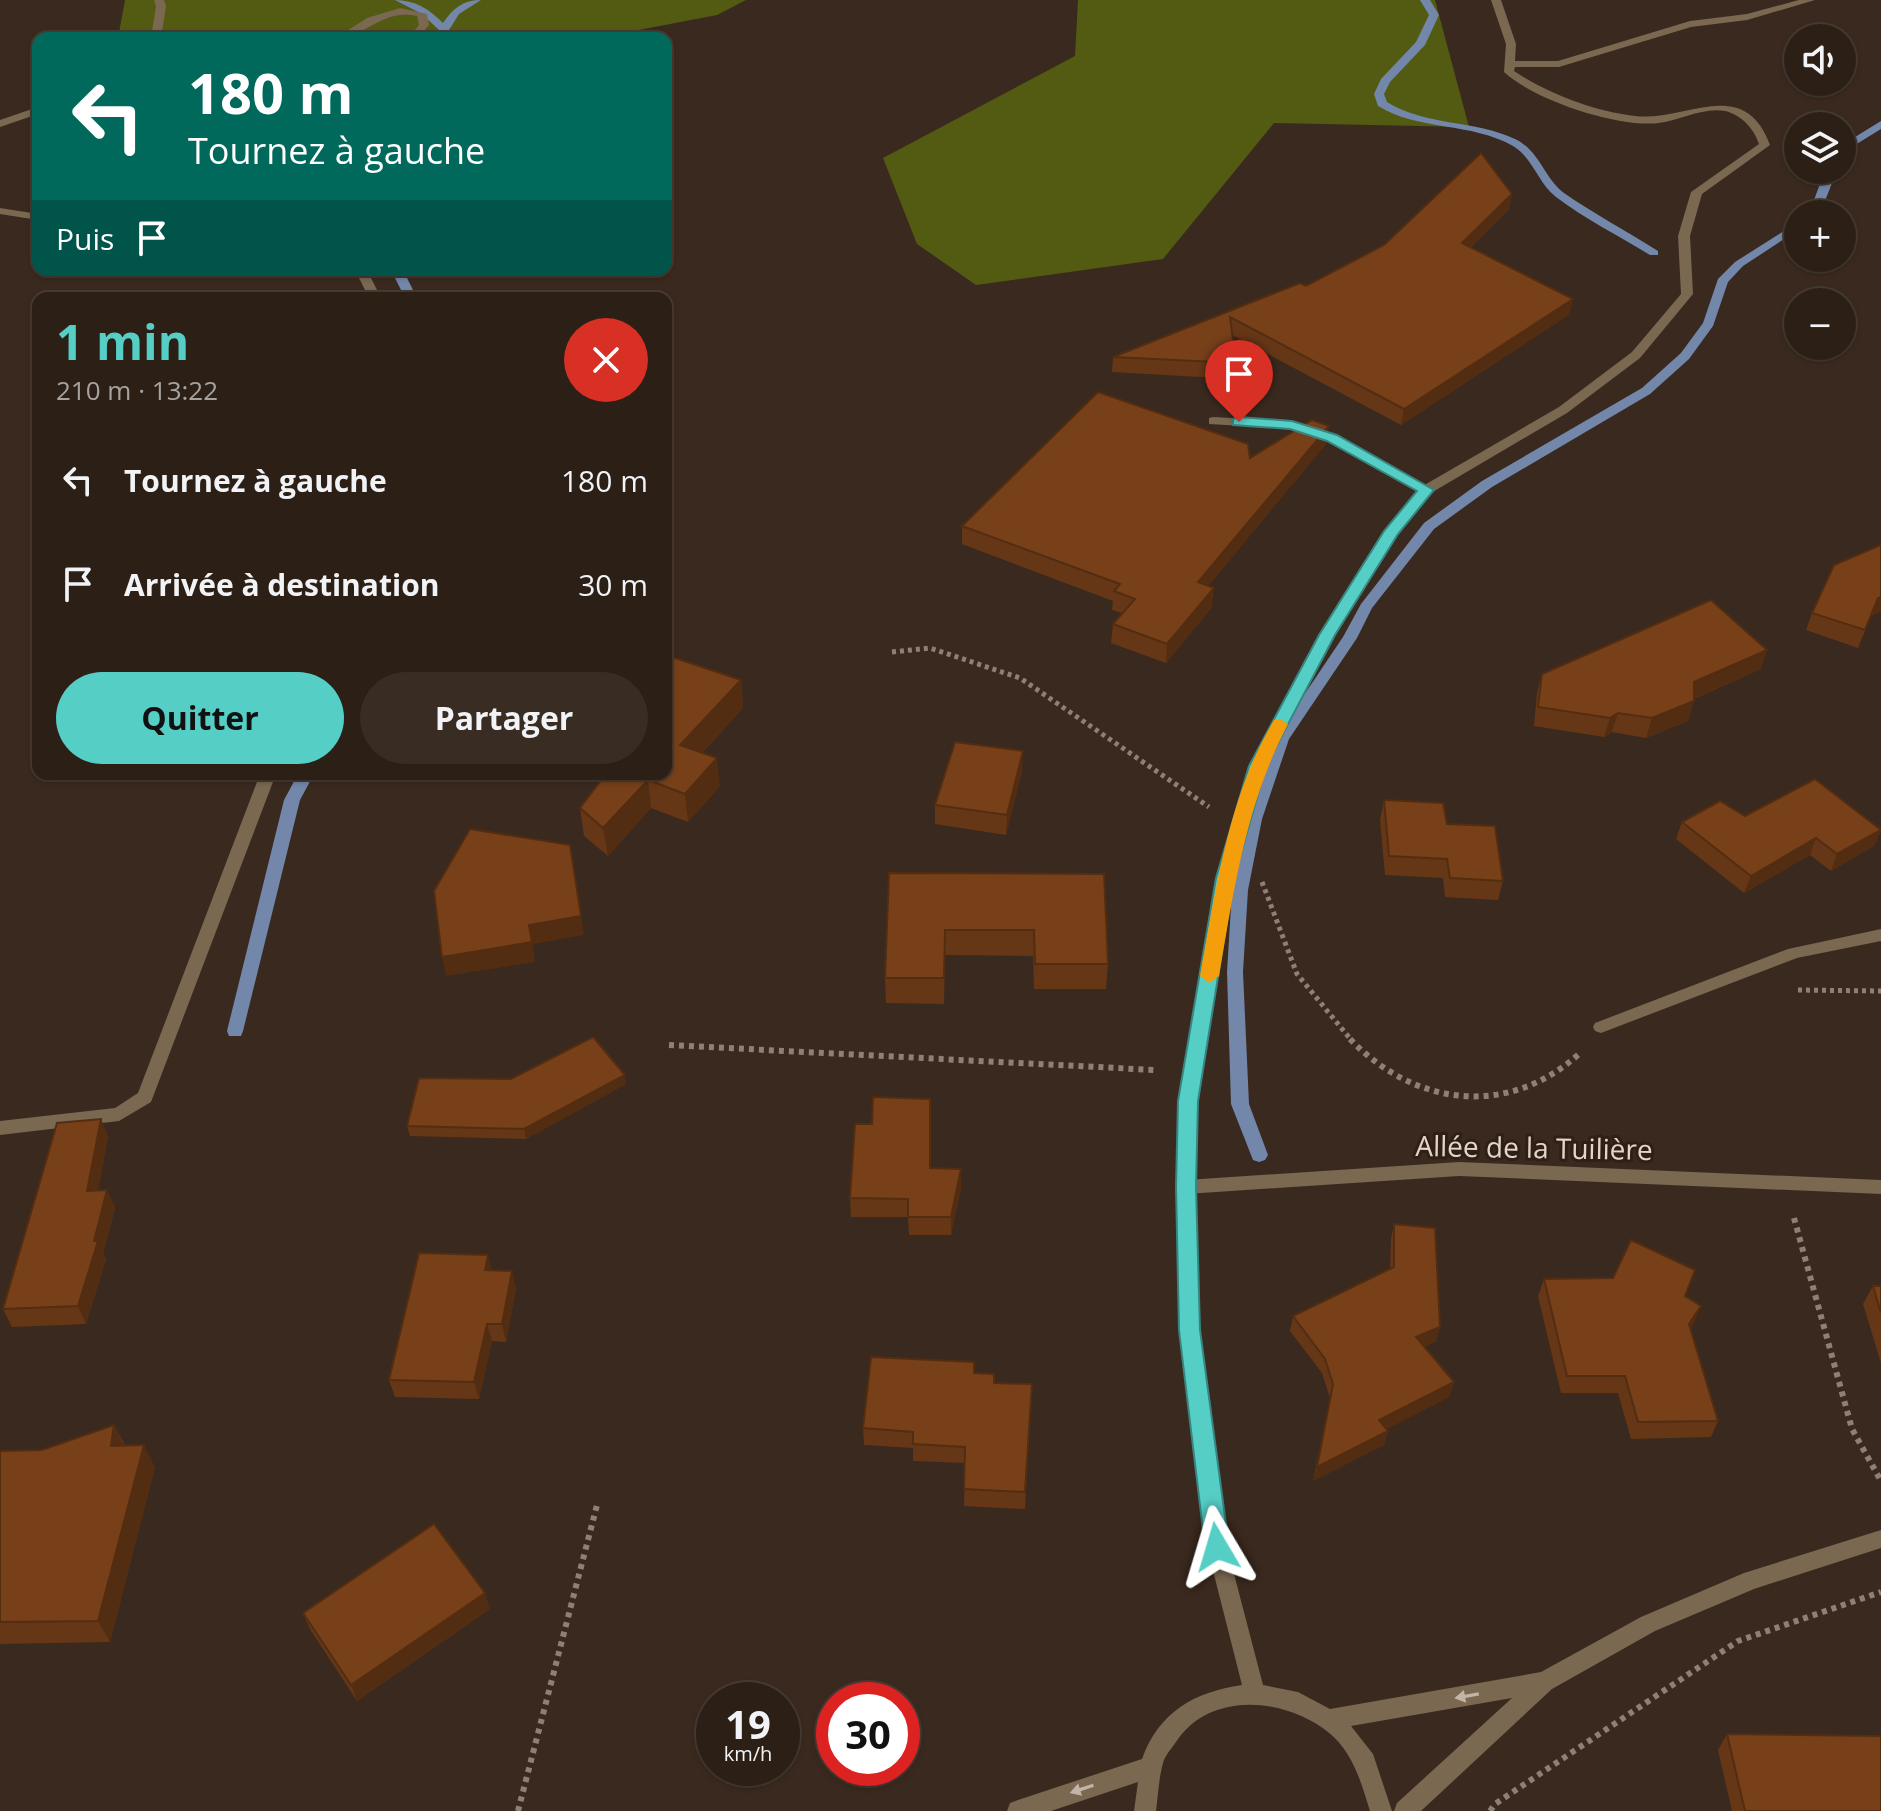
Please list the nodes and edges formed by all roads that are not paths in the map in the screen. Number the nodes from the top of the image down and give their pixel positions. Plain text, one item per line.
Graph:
1 (159, 0) edge
2 (1496, 0) edge
3 (1810, 0) edge
4 (157, 32) edge
5 (350, 32) edge
6 (418, 32) edge
7 (1510, 64) junction
8 (32, 112) edge
9 (0, 124) edge
10 (0, 211) edge
11 (32, 216) edge
12 (1213, 421) dead end
13 (1426, 490) junction
14 (266, 780) edge
15 (1881, 935) edge
16 (1601, 1027) road end
17 (0, 1128) edge
18 (1186, 1187) junction
19 (1881, 1187) edge
20 (1881, 1539) edge
21 (1544, 1682) junction
22 (1254, 1691) junction
23 (1332, 1719) junction
24 (1147, 1768) junction
25 (1018, 1811) edge
26 (1145, 1811) edge
27 (1381, 1811) edge
28 (1405, 1811) edge

1 - 4 street
2 - 7 street
3 - 7 street
5 - 6 street
7 - 13 street
8 - 9 street
10 - 11 street
12 - 13 street
13 - 18 street
14 - 17 street
15 - 16 street
18 - 19 street, Allée de la Tuilière
18 - 22 street
20 - 21 street
21 -> 23 street
21 - 28 street
22 - 23 street
22 - 24 street
23 - 27 street
24 -> 25 street
24 - 26 street

